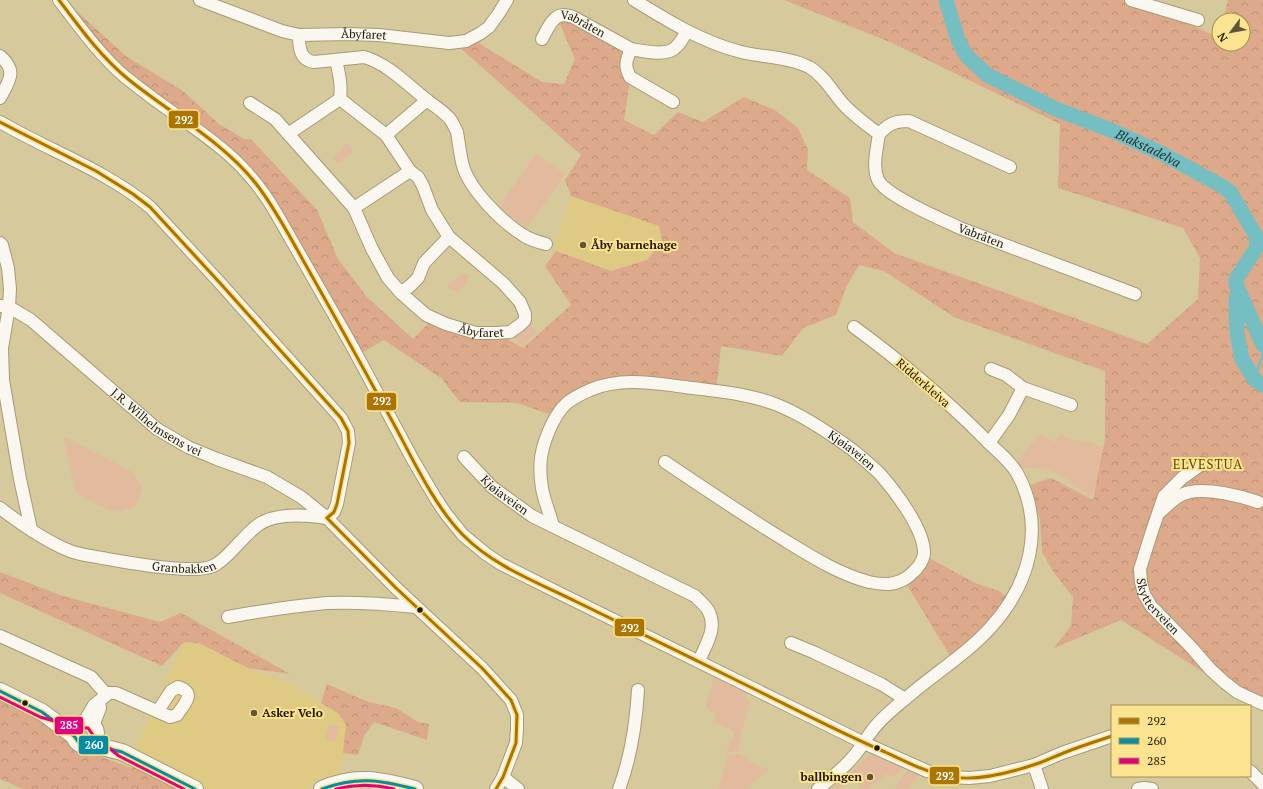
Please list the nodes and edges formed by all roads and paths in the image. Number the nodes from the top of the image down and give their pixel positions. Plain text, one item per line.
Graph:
1 (59, 0) edge
2 (200, 0) edge
3 (506, 0) edge
4 (634, 0) edge
5 (1131, 0) edge
6 (1198, 20) dead end
7 (687, 32) junction
8 (299, 36) junction
9 (542, 39) dead end
10 (631, 49) junction
11 (0, 56) edge
12 (336, 60) junction
13 (0, 98) edge
14 (340, 99) junction
15 (427, 100) junction
16 (673, 102) dead end
17 (250, 103) dead end
18 (0, 122) edge
19 (288, 134) junction
20 (879, 134) junction
21 (386, 135) junction
22 (1010, 167) dead end
23 (410, 171) junction
24 (354, 208) junction
25 (449, 237) junction
26 (0, 243) edge
27 (546, 244) dead end
28 (401, 292) junction
29 (1135, 294) dead end
30 (4, 306) edge
31 (854, 326) dead end
32 (991, 369) dead end
33 (1022, 388) junction
34 (1071, 405) dead end
35 (989, 443) junction
36 (464, 456) dead end
37 (665, 462) dead end
38 (1203, 464) dead end
39 (1261, 500) edge
40 (0, 508) edge
41 (1158, 514) junction
42 (327, 518) junction
43 (553, 526) junction
44 (31, 529) junction
45 (416, 607) junction
46 (228, 617) dead end
47 (0, 636) edge
48 (791, 643) dead end
49 (698, 661) junction
50 (638, 690) dead end
51 (0, 691) edge
52 (103, 698) junction
53 (905, 699) junction
54 (1263, 704) edge
55 (158, 711) dead end
56 (86, 730) junction
57 (1111, 736) edge
58 (864, 743) junction
59 (1034, 765) junction
60 (1251, 772) edge
61 (503, 778) junction
62 (1263, 784) edge
63 (195, 789) edge
64 (322, 789) edge
65 (415, 789) edge
66 (496, 789) edge
67 (518, 789) edge
68 (619, 789) edge
69 (818, 789) edge
70 (1042, 789) edge
71 (1138, 789) edge
72 (1152, 789) edge

1 - 49 street
2 - 8 street, Åbyfaret
3 - 8 street, Åbyfaret
4 - 7 street
5 - 6 street
7 - 10 street, Vabråten
7 - 20 street
8 - 12 street, Åbyfaret
9 - 10 street, Vabråten
10 - 16 street
11 - 13 street
12 - 14 street
12 - 15 street, Åbyfaret
14 - 19 street
14 - 21 street, Åbyfaret
15 - 21 street
15 - 27 street, Åbyfaret
17 - 19 street, Åbyfaret
18 - 42 street
19 - 24 street, Åbyfaret
20 - 22 street
20 - 29 street, Vabråten
21 - 23 street, Åbyfaret
23 - 24 street
23 - 25 street, Åbyfaret
24 - 28 street, Åbyfaret
25 - 28 street
25 - 28 street, Åbyfaret
26 - 30 street
30 - 42 street, J.R. Wilhelmsens vei
30 - 44 street
31 - 35 street, Ridderkleiva
32 - 33 street
33 - 34 street
33 - 35 street
35 - 53 street, Ridderkleiva
36 - 43 street, Kjøiaveien
37 - 43 street, Kjøiaveien
38 - 41 street, Skytterveien
39 - 41 street
40 - 44 street, Granbakken
41 - 54 street, Skytterveien
42 - 44 street, Granbakken
42 - 45 street, J.R. Wilhelmsens vei
43 - 49 street, Kjøiaveien
45 - 46 street
45 - 61 street, J.R. Wilhelmsens vei
47 - 52 street
48 - 53 street
49 - 58 street
50 - 68 street
51 - 56 main road
52 - 55 street
52 - 56 street
53 - 58 street, Ridderkleiva
56 - 63 main road
57 - 59 street
58 - 59 street
58 - 69 street, Ridderkleiva
59 - 70 street
60 - 62 street
61 - 66 street, J.R. Wilhelmsens vei
61 - 67 street
64 - 65 main road
71 - 72 street

